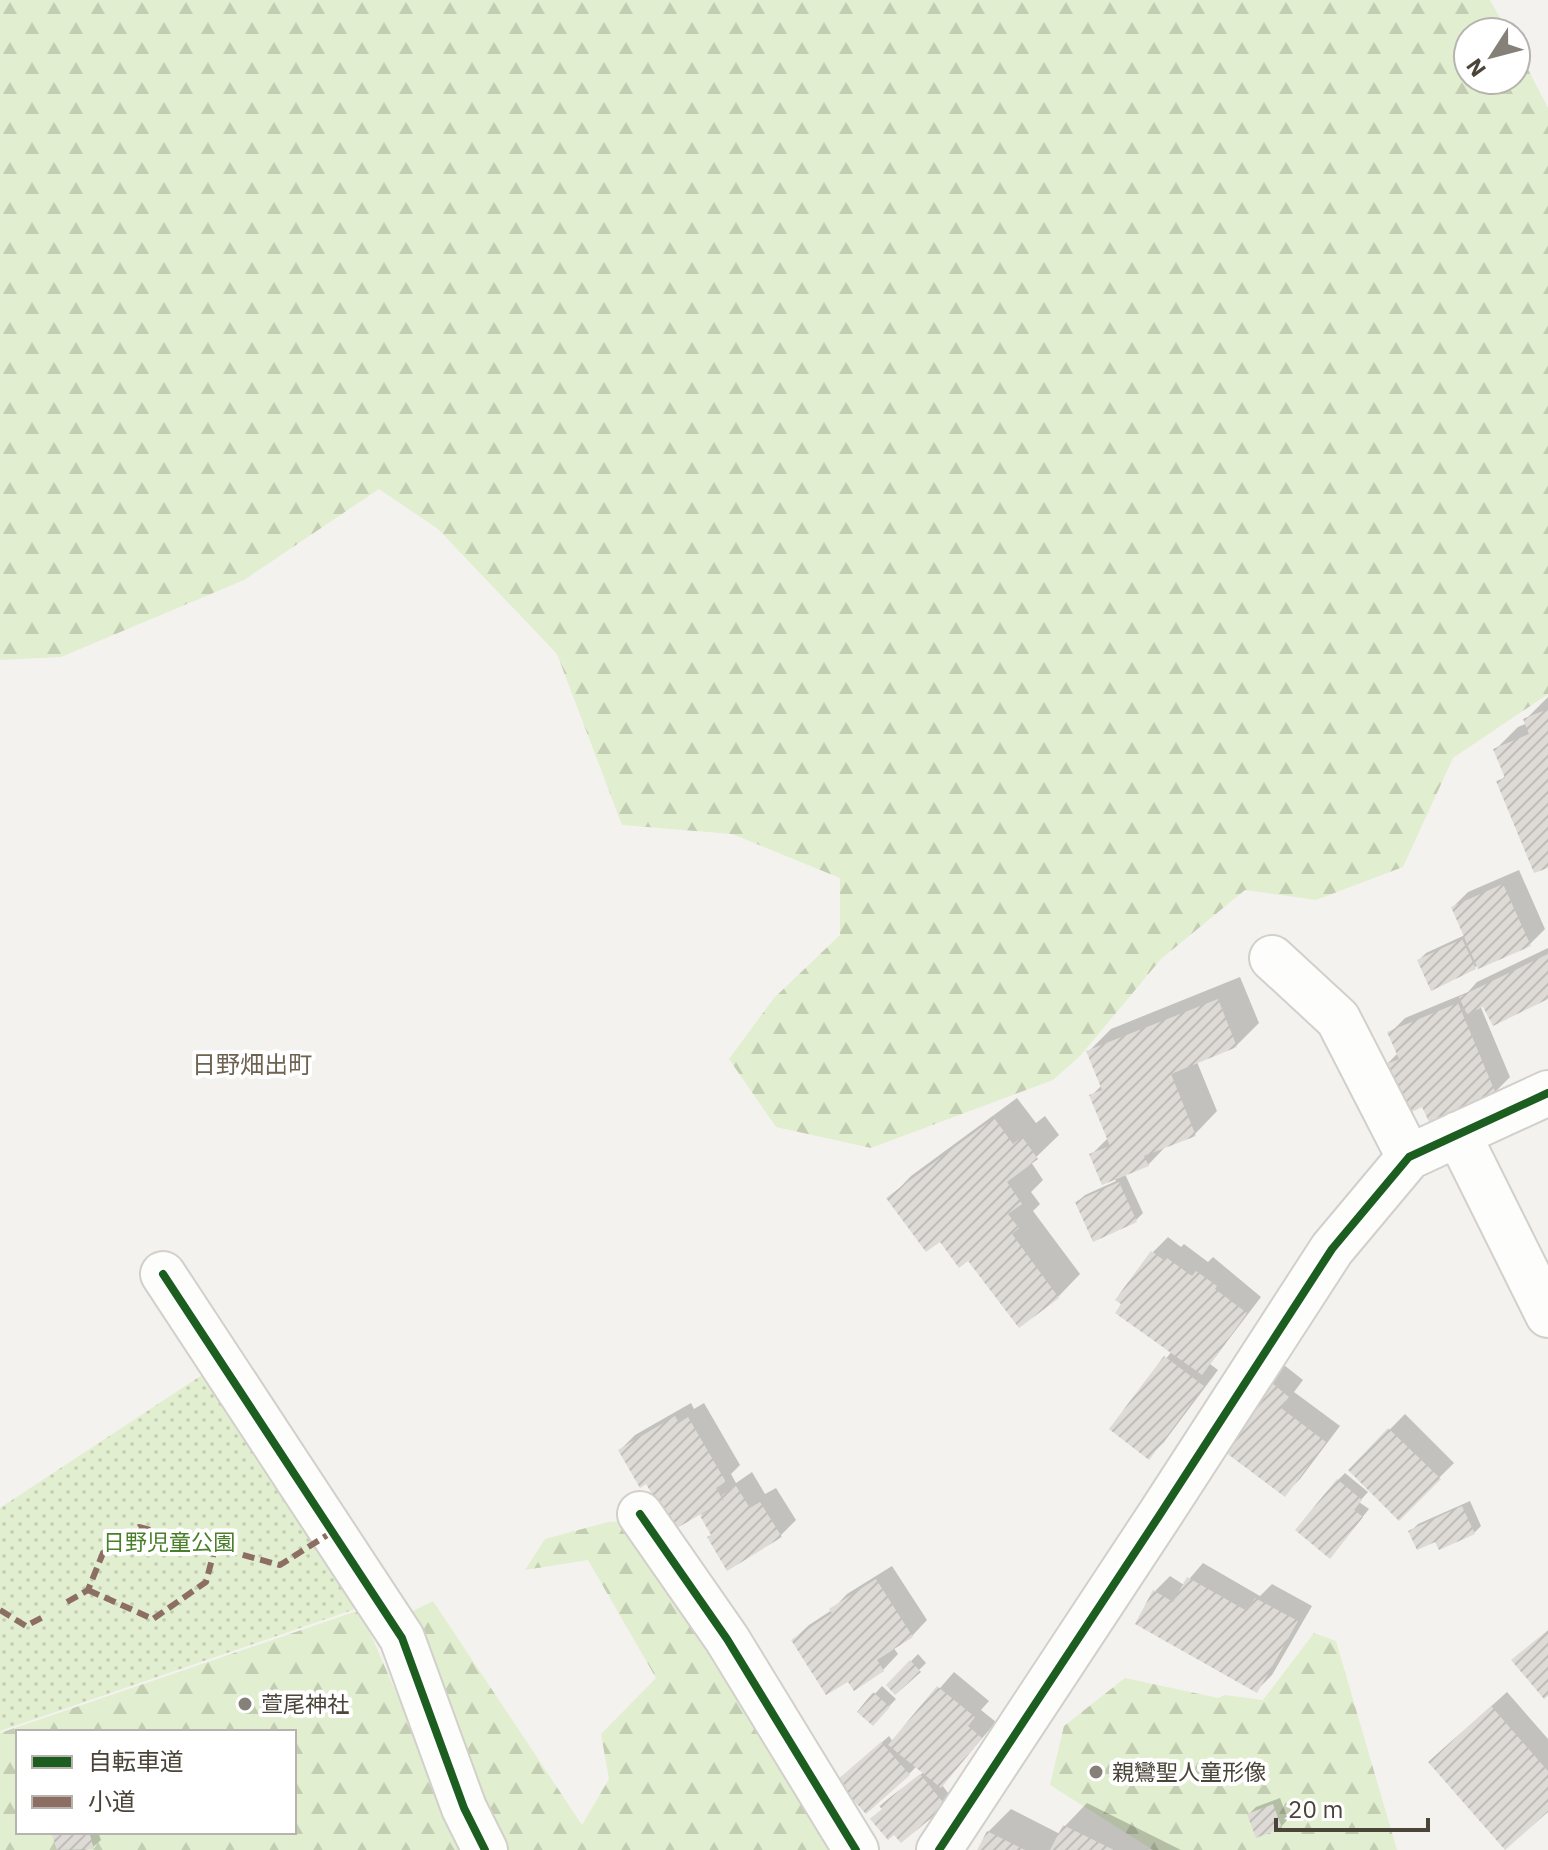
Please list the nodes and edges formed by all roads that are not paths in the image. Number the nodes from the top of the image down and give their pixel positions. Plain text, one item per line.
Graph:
1 (1272, 958) dead end
2 (1548, 1093) edge
3 (1458, 1134) junction
4 (1409, 1157) junction
5 (163, 1274) dead end
6 (1548, 1315) edge
7 (640, 1514) dead end
8 (485, 1850) edge
9 (856, 1850) edge
10 (939, 1850) edge

1 - 4 street
2 - 3 street
3 - 4 street
3 - 6 street
4 - 10 street
5 - 8 street
7 - 9 street

